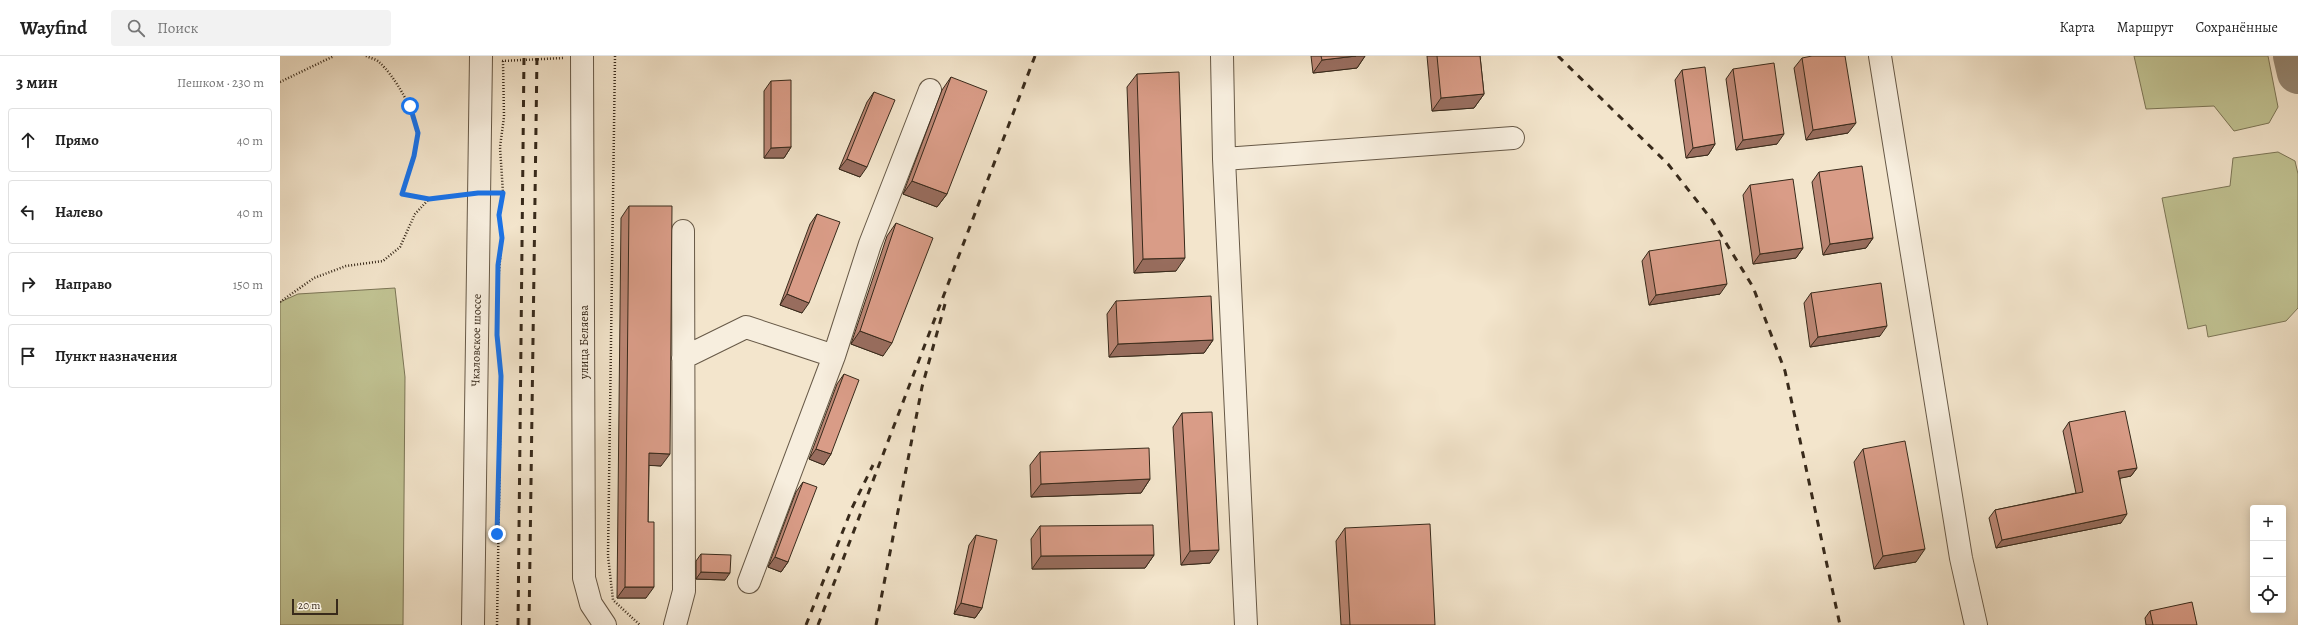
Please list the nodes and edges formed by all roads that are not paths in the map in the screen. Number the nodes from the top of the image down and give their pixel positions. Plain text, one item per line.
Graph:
1 (481, 56) edge
2 (1222, 56) edge
3 (1880, 56) edge
4 (574, 57) edge
5 (930, 90) dead end
6 (1513, 138) dead end
7 (1224, 159) junction
8 (683, 231) dead end
9 (834, 356) junction
10 (683, 358) junction
11 (749, 582) dead end
12 (604, 624) edge
13 (473, 625) edge
14 (675, 625) edge
15 (1246, 625) edge
16 (1976, 625) edge

1 - 13 street, Чкаловское шоссе
2 - 7 street
3 - 16 street
4 - 12 street, улица Беляева
5 - 9 street
6 - 7 street
7 - 15 street
8 - 10 street
9 - 10 street
9 - 11 street
10 - 14 street

